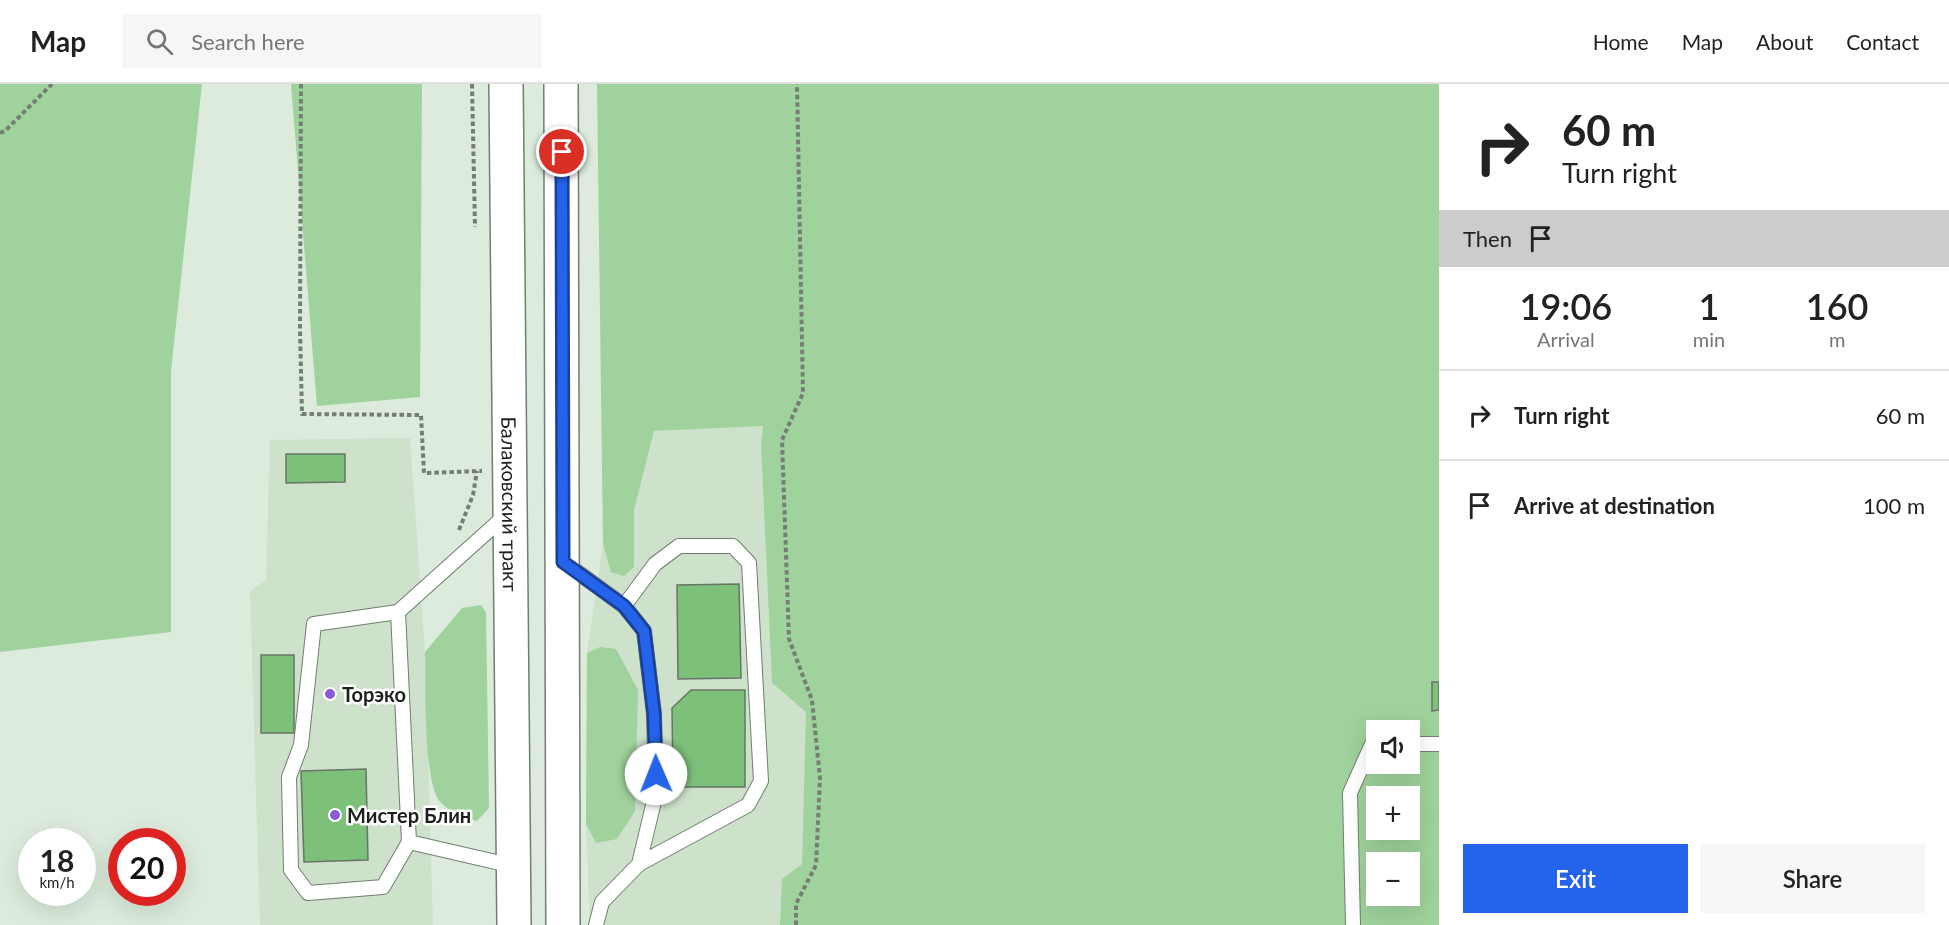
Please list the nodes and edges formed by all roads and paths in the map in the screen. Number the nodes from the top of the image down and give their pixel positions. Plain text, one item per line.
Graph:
1 (52, 84) edge
2 (301, 84) edge
3 (472, 84) edge
4 (506, 84) edge
5 (561, 84) edge
6 (797, 84) edge
7 (0, 133) edge
8 (475, 228) dead end
9 (479, 460) dead end
10 (477, 471) junction
11 (510, 471) junction
12 (510, 512) junction
13 (455, 537) dead end
14 (563, 562) junction
15 (624, 606) junction
16 (398, 612) junction
17 (1420, 744) edge
18 (1439, 744) edge
19 (1366, 757) edge
20 (409, 842) junction
21 (639, 864) junction
22 (513, 866) junction
23 (514, 925) edge
24 (563, 925) edge
25 (596, 925) edge
26 (796, 925) edge
27 (1353, 925) edge

1 - 7 path
2 - 10 path
3 - 8 path
4 - 11 main road, Балаковский тракт
5 - 14 main road
6 - 26 path
9 - 10 path
10 - 11 path
10 - 13 path
11 - 12 main road, Балаковский тракт
12 - 16 lane
12 - 22 main road, Балаковский тракт
14 - 15 lane
14 - 24 main road
15 - 21 lane
15 - 21 lane
16 - 20 lane
16 - 20 lane
17 - 18 lane
19 - 27 lane
20 - 22 lane
21 - 25 lane
22 - 23 main road, Балаковский тракт

